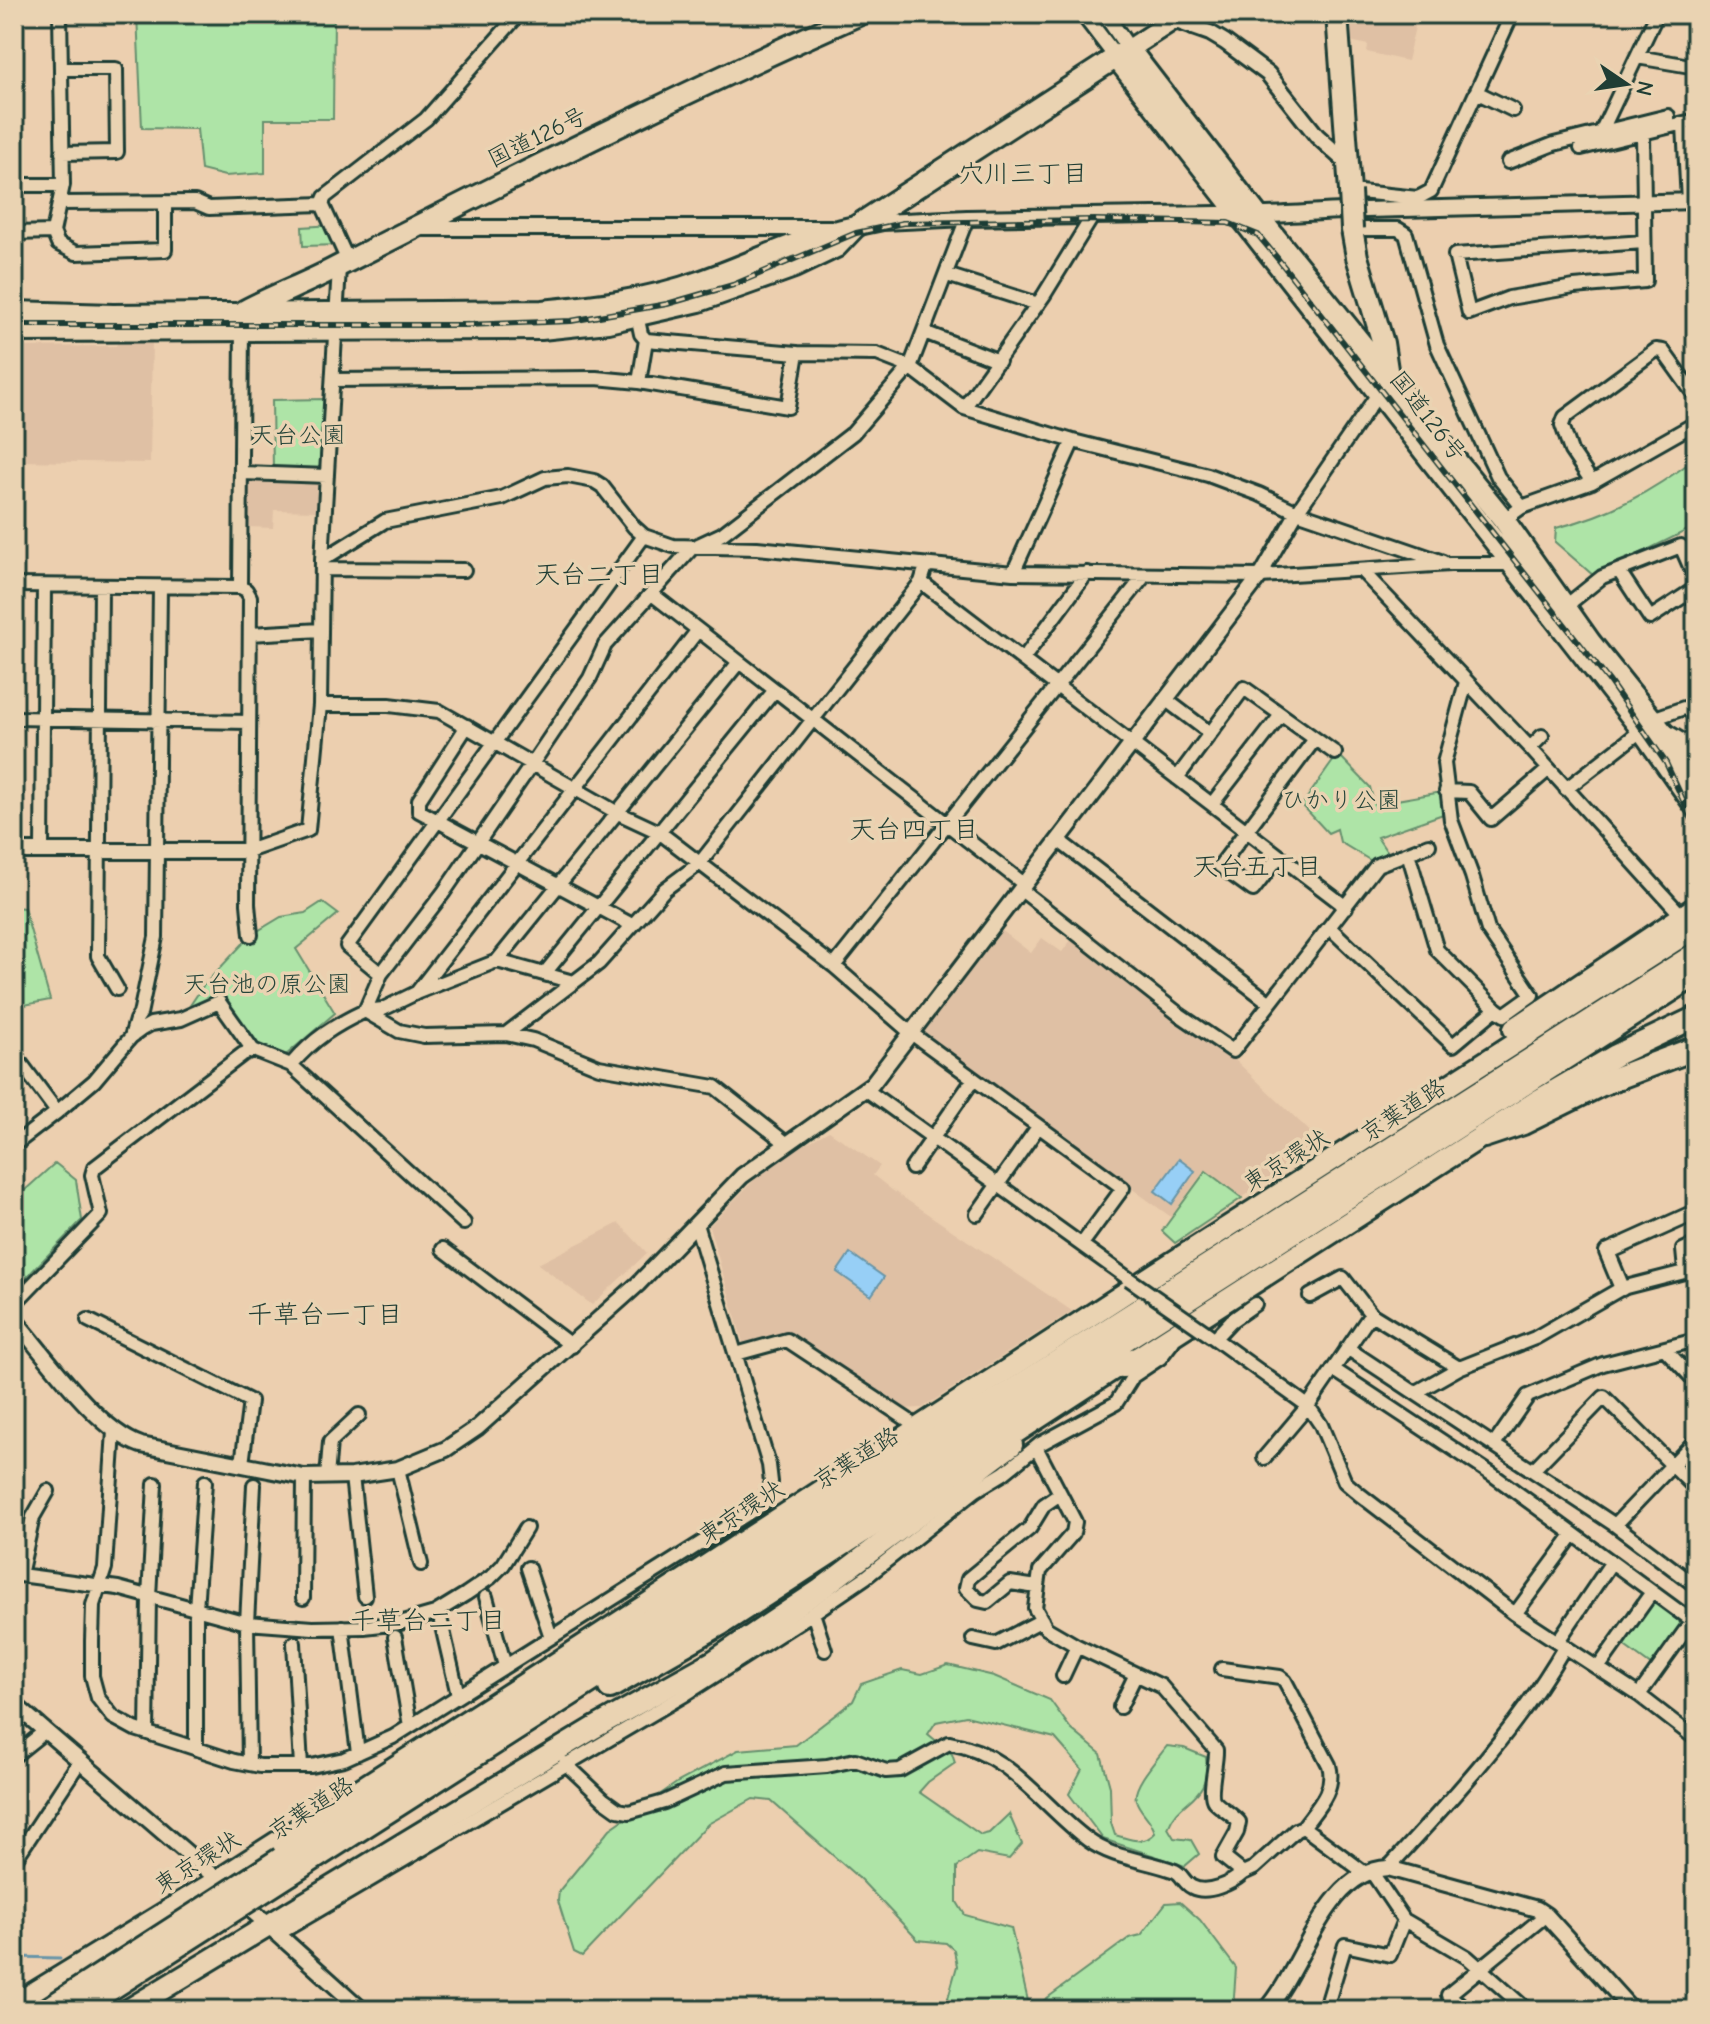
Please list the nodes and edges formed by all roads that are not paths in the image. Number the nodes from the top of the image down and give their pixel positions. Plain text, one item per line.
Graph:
1 (60, 14) edge
2 (519, 14) edge
3 (860, 14) edge
4 (1083, 14) edge
5 (1105, 14) edge
6 (1337, 14) edge
7 (1512, 14) edge
8 (1657, 14) edge
9 (1178, 17) edge
10 (1123, 53) junction
11 (1637, 57) junction
12 (1696, 67) edge
13 (61, 69) junction
14 (1476, 92) junction
15 (1513, 110) dead end
16 (1668, 116) dead end
17 (1690, 122) edge
18 (1602, 130) junction
19 (1643, 134) junction
20 (1581, 148) dead end
21 (62, 153) junction
22 (1508, 162) dead end
23 (1347, 163) junction
24 (14, 185) edge
25 (63, 185) junction
26 (1350, 191) junction
27 (165, 202) junction
28 (1692, 202) edge
29 (59, 203) junction
30 (322, 204) junction
31 (1644, 204) junction
32 (1249, 216) junction
33 (1092, 217) junction
34 (967, 218) junction
35 (855, 227) junction
36 (411, 228) junction
37 (1352, 229) junction
38 (53, 232) junction
39 (14, 233) edge
40 (1644, 242) junction
41 (344, 264) junction
42 (947, 275) junction
43 (1038, 304) junction
44 (14, 312) edge
45 (637, 315) junction
46 (241, 322) junction
47 (336, 322) junction
48 (14, 331) edge
49 (924, 332) junction
50 (646, 340) junction
51 (797, 353) junction
52 (999, 361) junction
53 (910, 367) junction
54 (333, 380) junction
55 (639, 382) junction
56 (1383, 385) junction
57 (1696, 397) edge
58 (964, 408) junction
59 (1696, 423) edge
60 (1073, 441) junction
61 (242, 473) junction
62 (327, 476) junction
63 (1592, 482) junction
64 (1522, 507) junction
65 (1297, 512) junction
66 (1504, 520) junction
67 (644, 536) junction
68 (692, 548) junction
69 (322, 564) junction
70 (1450, 564) junction
71 (1510, 564) junction
72 (926, 566) junction
73 (464, 570) dead end
74 (1362, 571) junction
75 (1619, 571) junction
76 (1013, 573) junction
77 (1087, 573) junction
78 (1145, 575) junction
79 (1260, 576) junction
80 (1696, 580) edge
81 (921, 582) junction
82 (14, 585) edge
83 (44, 586) junction
84 (101, 586) junction
85 (160, 587) junction
86 (240, 587) junction
87 (1696, 588) edge
88 (652, 594) junction
89 (1566, 606) junction
90 (321, 630) junction
91 (698, 630) junction
92 (250, 634) junction
93 (1023, 659) junction
94 (739, 662) junction
95 (1466, 682) junction
96 (1057, 685) junction
97 (775, 690) junction
98 (1165, 699) junction
99 (320, 705) junction
100 (1696, 714) edge
101 (1281, 715) junction
102 (14, 718) edge
103 (43, 719) junction
104 (100, 719) junction
105 (159, 720) junction
106 (813, 720) junction
107 (249, 722) junction
108 (467, 726) junction
109 (1653, 728) junction
110 (1210, 733) junction
111 (1542, 736) dead end
112 (1315, 739) junction
113 (495, 741) junction
114 (1132, 743) junction
115 (1696, 747) edge
116 (1530, 748) junction
117 (1335, 753) dead end
118 (532, 764) junction
119 (1549, 769) junction
120 (1696, 774) edge
121 (1177, 778) junction
122 (577, 789) junction
123 (1566, 789) junction
124 (1446, 791) junction
125 (1212, 804) junction
126 (1696, 807) edge
127 (616, 812) junction
128 (438, 821) junction
129 (947, 824) junction
130 (1246, 830) junction
131 (659, 832) junction
132 (1058, 840) junction
133 (477, 842) junction
134 (1429, 845) dead end
135 (14, 851) edge
136 (42, 851) junction
137 (98, 851) junction
138 (157, 851) junction
139 (248, 851) junction
140 (1408, 853) junction
141 (1279, 856) junction
142 (517, 863) junction
143 (700, 863) junction
144 (557, 885) junction
145 (1022, 887) junction
146 (597, 906) junction
147 (1346, 907) junction
148 (1691, 917) edge
149 (632, 925) junction
150 (1330, 928) junction
151 (251, 935) dead end
152 (1696, 954) edge
153 (497, 961) junction
154 (834, 966) junction
155 (545, 973) junction
156 (381, 974) junction
157 (1696, 974) edge
158 (573, 982) junction
159 (117, 989) dead end
160 (416, 993) junction
161 (1270, 1003) junction
162 (1496, 1009) junction
163 (365, 1011) junction
164 (1696, 1017) edge
165 (911, 1033) junction
166 (506, 1034) junction
167 (131, 1037) junction
168 (1696, 1048) edge
169 (253, 1050) junction
170 (14, 1054) edge
171 (291, 1065) junction
172 (973, 1080) junction
173 (865, 1089) junction
174 (57, 1112) junction
175 (1038, 1127) junction
176 (1484, 1136) junction
177 (933, 1138) junction
178 (786, 1143) junction
179 (14, 1145) edge
180 (912, 1168) dead end
181 (998, 1184) junction
182 (1696, 1212) edge
183 (977, 1214) dead end
184 (464, 1223) dead end
185 (696, 1224) junction
186 (1082, 1244) junction
187 (1696, 1244) edge
188 (443, 1249) dead end
189 (1690, 1270) edge
190 (1622, 1288) junction
191 (1310, 1296) dead end
192 (14, 1304) edge
193 (1255, 1304) dead end
194 (1371, 1314) junction
195 (14, 1319) edge
196 (88, 1320) dead end
197 (1180, 1333) junction
198 (1213, 1337) junction
199 (1696, 1340) edge
200 (572, 1346) junction
201 (1347, 1348) junction
202 (1665, 1349) junction
203 (736, 1354) junction
204 (1137, 1359) junction
205 (1459, 1368) junction
206 (1333, 1369) junction
207 (1696, 1382) edge
208 (1415, 1393) junction
209 (1308, 1406) junction
210 (359, 1415) dead end
211 (908, 1420) dead end
212 (114, 1431) junction
213 (1696, 1440) edge
214 (1494, 1445) junction
215 (1036, 1447) junction
216 (1264, 1458) dead end
217 (242, 1464) junction
218 (1673, 1465) junction
219 (398, 1469) junction
220 (1533, 1470) junction
221 (352, 1476) junction
222 (304, 1477) junction
223 (327, 1477) junction
224 (205, 1482) dead end
225 (155, 1484) dead end
226 (254, 1485) dead end
227 (1696, 1489) edge
228 (48, 1491) dead end
229 (1060, 1494) junction
230 (1615, 1525) junction
231 (526, 1528) dead end
232 (1573, 1535) junction
233 (1611, 1563) junction
234 (421, 1564) dead end
235 (528, 1568) dead end
236 (99, 1586) junction
237 (1696, 1586) edge
238 (1037, 1587) junction
239 (1652, 1592) junction
240 (365, 1596) dead end
241 (149, 1597) junction
242 (486, 1597) dead end
243 (303, 1598) dead end
244 (196, 1609) junction
245 (813, 1613) junction
246 (1515, 1614) junction
247 (1042, 1620) junction
248 (441, 1622) dead end
249 (1695, 1622) edge
250 (247, 1623) junction
251 (342, 1627) junction
252 (395, 1637) dead end
253 (551, 1637) junction
254 (973, 1639) dead end
255 (294, 1643) dead end
256 (1561, 1643) junction
257 (1077, 1646) junction
258 (825, 1650) dead end
259 (505, 1666) junction
260 (1598, 1668) junction
261 (1222, 1669) dead end
262 (1136, 1674) junction
263 (1063, 1676) dead end
264 (458, 1695) junction
265 (1639, 1695) junction
266 (14, 1704) edge
267 (1120, 1707) dead end
268 (410, 1726) junction
269 (521, 1726) junction
270 (44, 1732) junction
271 (147, 1733) junction
272 (1696, 1739) edge
273 (196, 1749) junction
274 (358, 1753) junction
275 (14, 1756) edge
276 (80, 1761) junction
277 (565, 1763) junction
278 (249, 1764) junction
279 (301, 1766) junction
280 (1303, 1827) junction
281 (14, 1861) edge
282 (286, 1866) junction
283 (1388, 1868) junction
284 (1368, 1872) junction
285 (1243, 1873) junction
286 (218, 1880) junction
287 (1546, 1915) junction
288 (1404, 1920) junction
289 (273, 1930) junction
290 (1483, 1969) junction
291 (14, 2005) edge
292 (1326, 2008) edge
293 (47, 2010) edge
294 (77, 2010) edge
295 (128, 2010) edge
296 (362, 2010) edge
297 (1266, 2010) edge
298 (1468, 2010) edge
299 (1527, 2010) edge
300 (1632, 2010) edge

1 - 13 street
2 - 30 street
3 - 36 highway, 国道126号
4 - 10 street
5 - 10 street
6 - 23 highway, 国道126号
7 - 14 street
8 - 11 street
9 - 10 main road
9 - 23 street
10 - 32 highway, 国道126号
10 - 35 highway, 国道126号
11 - 12 street
11 - 18 street
13 - 21 street
13 - 21 street
14 - 15 street
14 - 26 street
16 - 18 street
17 - 19 street
17 - 28 street
18 - 22 street
19 - 20 street
19 - 31 street
21 - 25 street
23 - 26 highway, 国道126号
24 - 25 street
25 - 29 street
26 - 37 highway, 国道126号, bridge
27 - 29 street
27 - 30 street
27 - 38 street
28 - 31 street
29 - 38 street
30 - 41 street
31 - 32 street
31 - 40 street
32 - 33 street
32 - 56 highway, 国道126号
33 - 34 street
33 - 43 street
34 - 35 street
34 - 42 street
35 - 36 street
35 - 45 highway, 国道126号
35 - 47 highway, 国道126号
36 - 41 highway, 国道126号
37 - 56 highway, 国道126号
37 - 64 street
38 - 39 street
40 - 40 street
41 - 46 highway, 国道126号
41 - 47 street
42 - 43 street
42 - 49 street
43 - 52 street
44 - 46 highway, 国道126号
45 - 47 highway, 国道126号
45 - 50 street
46 - 47 highway, 国道126号
46 - 48 highway, 国道126号
46 - 61 street
47 - 54 street
49 - 52 street
49 - 53 street
50 - 51 street
50 - 55 street
51 - 53 street
51 - 55 street
52 - 58 street
53 - 58 street
53 - 68 street
54 - 55 street
54 - 62 street
56 - 65 street
56 - 66 highway, 国道126号
56 - 71 highway, 国道126号
57 - 63 street
58 - 60 street
59 - 63 street
60 - 65 street
60 - 76 street
61 - 62 street
61 - 86 street
62 - 69 street
63 - 64 street
64 - 66 street
65 - 70 street
65 - 79 street
66 - 89 highway, 国道126号
67 - 68 street
67 - 69 street
67 - 113 street
68 - 72 street
68 - 88 street
69 - 73 street
69 - 90 street
70 - 71 street
70 - 74 street
71 - 109 highway, 国道126号
72 - 76 street
72 - 81 street
74 - 79 street
74 - 95 street
75 - 80 street
75 - 87 street
75 - 89 street
76 - 77 street
77 - 78 street
77 - 93 street
78 - 79 street
78 - 96 street
79 - 98 street
81 - 93 street
81 - 106 street
82 - 83 street
83 - 84 street
83 - 103 street
84 - 85 street
84 - 104 street
85 - 86 street
85 - 105 street
86 - 92 street
88 - 91 street
88 - 118 street
89 - 109 highway, 国道126号
90 - 92 street
90 - 99 street
91 - 94 street
91 - 122 street
92 - 107 street
93 - 96 street
94 - 97 street
94 - 127 street
95 - 116 street
95 - 124 street
96 - 114 street
96 - 129 street
97 - 106 street
97 - 131 street
98 - 110 street
98 - 114 street
99 - 108 street
99 - 139 street
100 - 109 street
101 - 110 street
101 - 112 street
101 - 125 street
102 - 103 street
103 - 104 street
103 - 136 street
104 - 105 street
104 - 137 street
105 - 107 street
105 - 138 street
106 - 129 street
106 - 143 street
107 - 139 street
108 - 113 street
108 - 128 street
109 - 115 highway
109 - 120 highway, 国道126号
109 - 123 street
109 - 126 highway, 国道126号
110 - 121 street
111 - 116 street
112 - 117 street
112 - 130 street
113 - 118 street
113 - 128 street
114 - 121 street
114 - 132 street
116 - 119 street
118 - 122 street
118 - 133 street
119 - 123 street
119 - 124 street
121 - 125 street
122 - 127 street
122 - 142 street
123 - 148 street
124 - 162 street
125 - 130 street
127 - 131 street
127 - 144 street
128 - 133 street
128 - 156 street
129 - 145 street
129 - 154 street
130 - 141 street
130 - 141 street
131 - 143 street
131 - 146 street
132 - 145 street
132 - 161 street
133 - 142 street
133 - 156 street
134 - 140 street
135 - 136 street
136 - 137 street
137 - 138 street
137 - 159 street
138 - 139 street
138 - 167 street
139 - 151 street
140 - 147 street
140 - 162 street
141 - 147 street
142 - 144 street
142 - 160 street
143 - 149 street
143 - 154 street
144 - 146 street
144 - 153 street
145 - 161 street
145 - 165 street
146 - 149 street
146 - 155 street
147 - 150 street
148 - 286 highway, 東京環状
149 - 158 street
150 - 161 street
150 - 162 street
152 - 282 highway, 京葉道路
153 - 155 street
153 - 160 street
154 - 165 street
155 - 158 street
156 - 163 street
157 - 269 highway, 京葉道路
158 - 166 street
160 - 163 street
163 - 166 street
163 - 171 street
164 - 176 highway
165 - 172 street
165 - 173 street
166 - 178 street
167 - 169 street
167 - 174 street
168 - 176 highway
169 - 171 street
169 - 192 street
170 - 174 street
171 - 184 street
172 - 175 street
172 - 177 street
173 - 177 street
173 - 178 street
174 - 179 street
175 - 181 street
175 - 186 street
176 - 197 highway
177 - 180 street
177 - 181 street
178 - 185 street
181 - 183 street
181 - 186 street
182 - 190 street
185 - 200 street
185 - 203 street
186 - 198 street, bridge
187 - 189 street
188 - 200 street
189 - 190 street
190 - 205 street
191 - 194 street
193 - 198 street
194 - 201 street
194 - 205 street
195 - 212 street
196 - 217 street
197 - 204 highway
197 - 215 street
198 - 209 street
199 - 202 street
200 - 219 street
201 - 206 street
201 - 208 street
202 - 207 street
202 - 214 street
203 - 211 street
203 - 253 street
204 - 269 highway
204 - 289 highway
205 - 208 street
206 - 209 street
206 - 232 street
208 - 214 street
209 - 216 street
209 - 246 street
210 - 223 street
212 - 217 street
212 - 236 street
213 - 218 street
214 - 220 street
215 - 229 street
215 - 245 street
217 - 222 street
218 - 220 street
218 - 227 street
218 - 230 street
219 - 221 street
219 - 234 street
220 - 230 street
221 - 223 street
221 - 240 street
222 - 223 street
222 - 243 street
224 - 244 street
225 - 241 street
226 - 250 street
228 - 236 street
229 - 238 street
229 - 238 street
230 - 237 street
231 - 251 street
232 - 233 street
232 - 246 street
233 - 239 street
233 - 256 street
235 - 253 street
236 - 241 street
236 - 271 street
238 - 247 street
239 - 249 street
239 - 260 street
241 - 244 street
241 - 271 street
242 - 259 street
244 - 250 street
244 - 273 street
245 - 258 street
245 - 277 street
246 - 256 street
247 - 254 street
247 - 257 street
248 - 264 street
249 - 265 street
250 - 251 street
250 - 278 street
251 - 274 street
252 - 268 street
253 - 259 street
255 - 279 street
256 - 260 street
256 - 283 street
257 - 262 street
257 - 263 street
259 - 264 street
260 - 265 street
261 - 280 street
262 - 267 street
262 - 285 street
264 - 268 street
265 - 272 street
266 - 270 street
268 - 274 street
269 - 282 highway, 京葉道路
270 - 275 street
270 - 276 street
271 - 273 street
273 - 278 street
274 - 279 street
276 - 281 street
276 - 286 street
277 - 285 street
277 - 289 street
278 - 279 street
280 - 284 street
280 - 285 street
282 - 293 highway, 京葉道路, bridge
282 - 294 highway, 京葉道路, bridge
283 - 284 street
283 - 287 street
284 - 288 street
284 - 297 street
286 - 289 street
286 - 291 highway, 東京環状
287 - 290 street
287 - 300 street
288 - 290 street
288 - 292 street
289 - 295 highway
289 - 296 street
290 - 298 street
290 - 299 street

